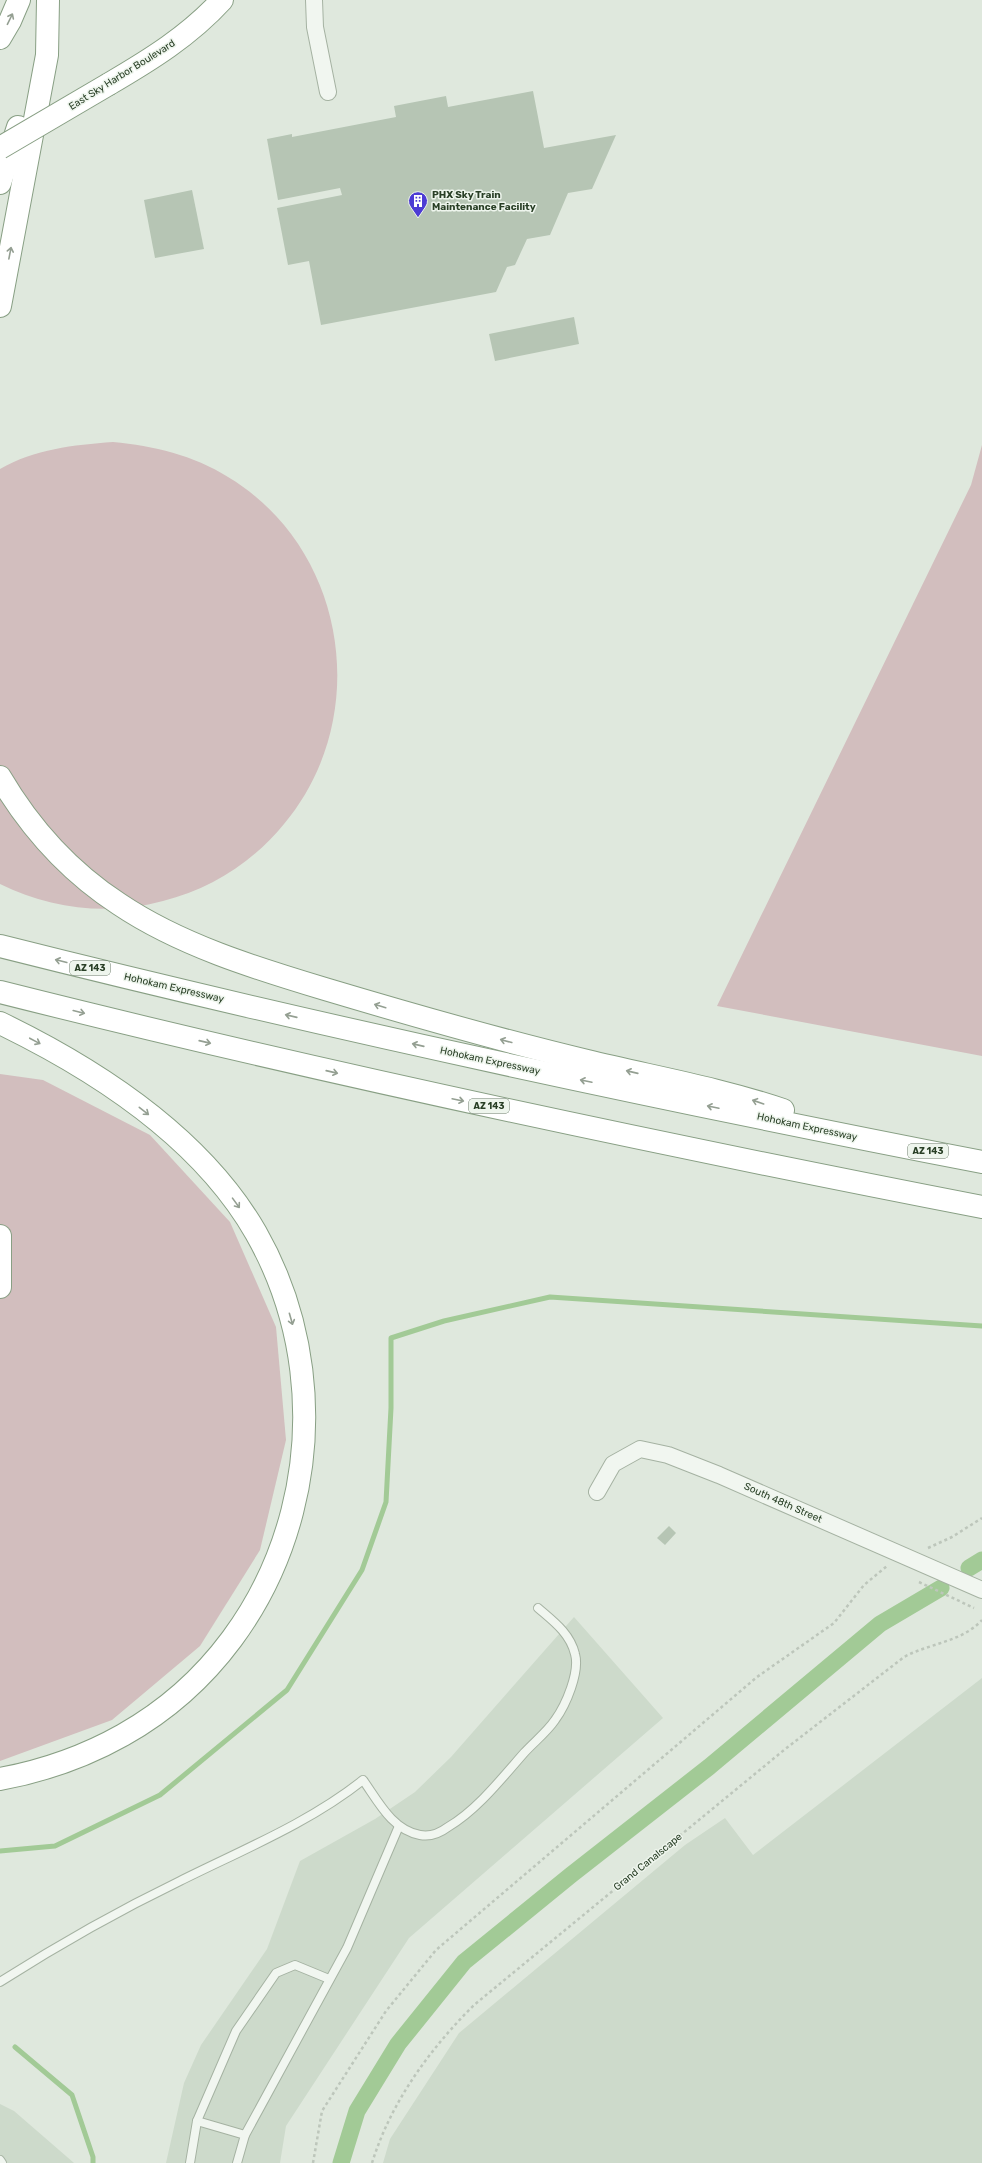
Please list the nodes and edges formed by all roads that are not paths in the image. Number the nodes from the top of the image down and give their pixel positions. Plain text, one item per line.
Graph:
1 (19, 0) edge
2 (42, 0) edge
3 (48, 0) edge
4 (211, 0) edge
5 (222, 0) edge
6 (314, 0) edge
7 (0, 38) edge
8 (106, 78) junction
9 (328, 92) dead end
10 (0, 133) edge
11 (0, 148) edge
12 (0, 183) edge
13 (0, 306) edge
14 (0, 777) edge
15 (0, 946) edge
16 (0, 992) edge
17 (0, 1023) edge
18 (875, 1141) junction
19 (982, 1162) edge
20 (982, 1207) edge
21 (0, 1236) edge
22 (0, 1287) edge
23 (597, 1492) dead end
24 (982, 1590) edge
25 (538, 1608) dead end
26 (0, 1779) edge
27 (399, 1826) junction
28 (329, 1979) junction
29 (0, 1982) edge
30 (197, 2120) junction
31 (245, 2135) junction
32 (0, 2160) edge
33 (2, 2163) edge
34 (190, 2163) edge
35 (237, 2163) edge

7 -> 1 highway
2 - 12 highway
13 -> 3 highway
4 - 8 highway
5 - 8 highway, East Sky Harbor Boulevard
6 - 9 street
8 - 10 highway
8 - 11 highway, East Sky Harbor Boulevard, bridge
18 -> 14 highway
18 -> 15 highway, Hohokam Expressway / AZ 143
16 -> 20 highway, AZ 143
17 -> 26 highway
18 - 19 highway, Hohokam Expressway / AZ 143
21 - 22 highway
23 - 24 street, South 48th Street
25 - 27 lane
27 - 28 lane
27 - 29 lane
28 - 30 lane
28 - 31 lane
30 - 31 lane
30 - 34 lane
31 - 35 lane
32 - 33 lane

